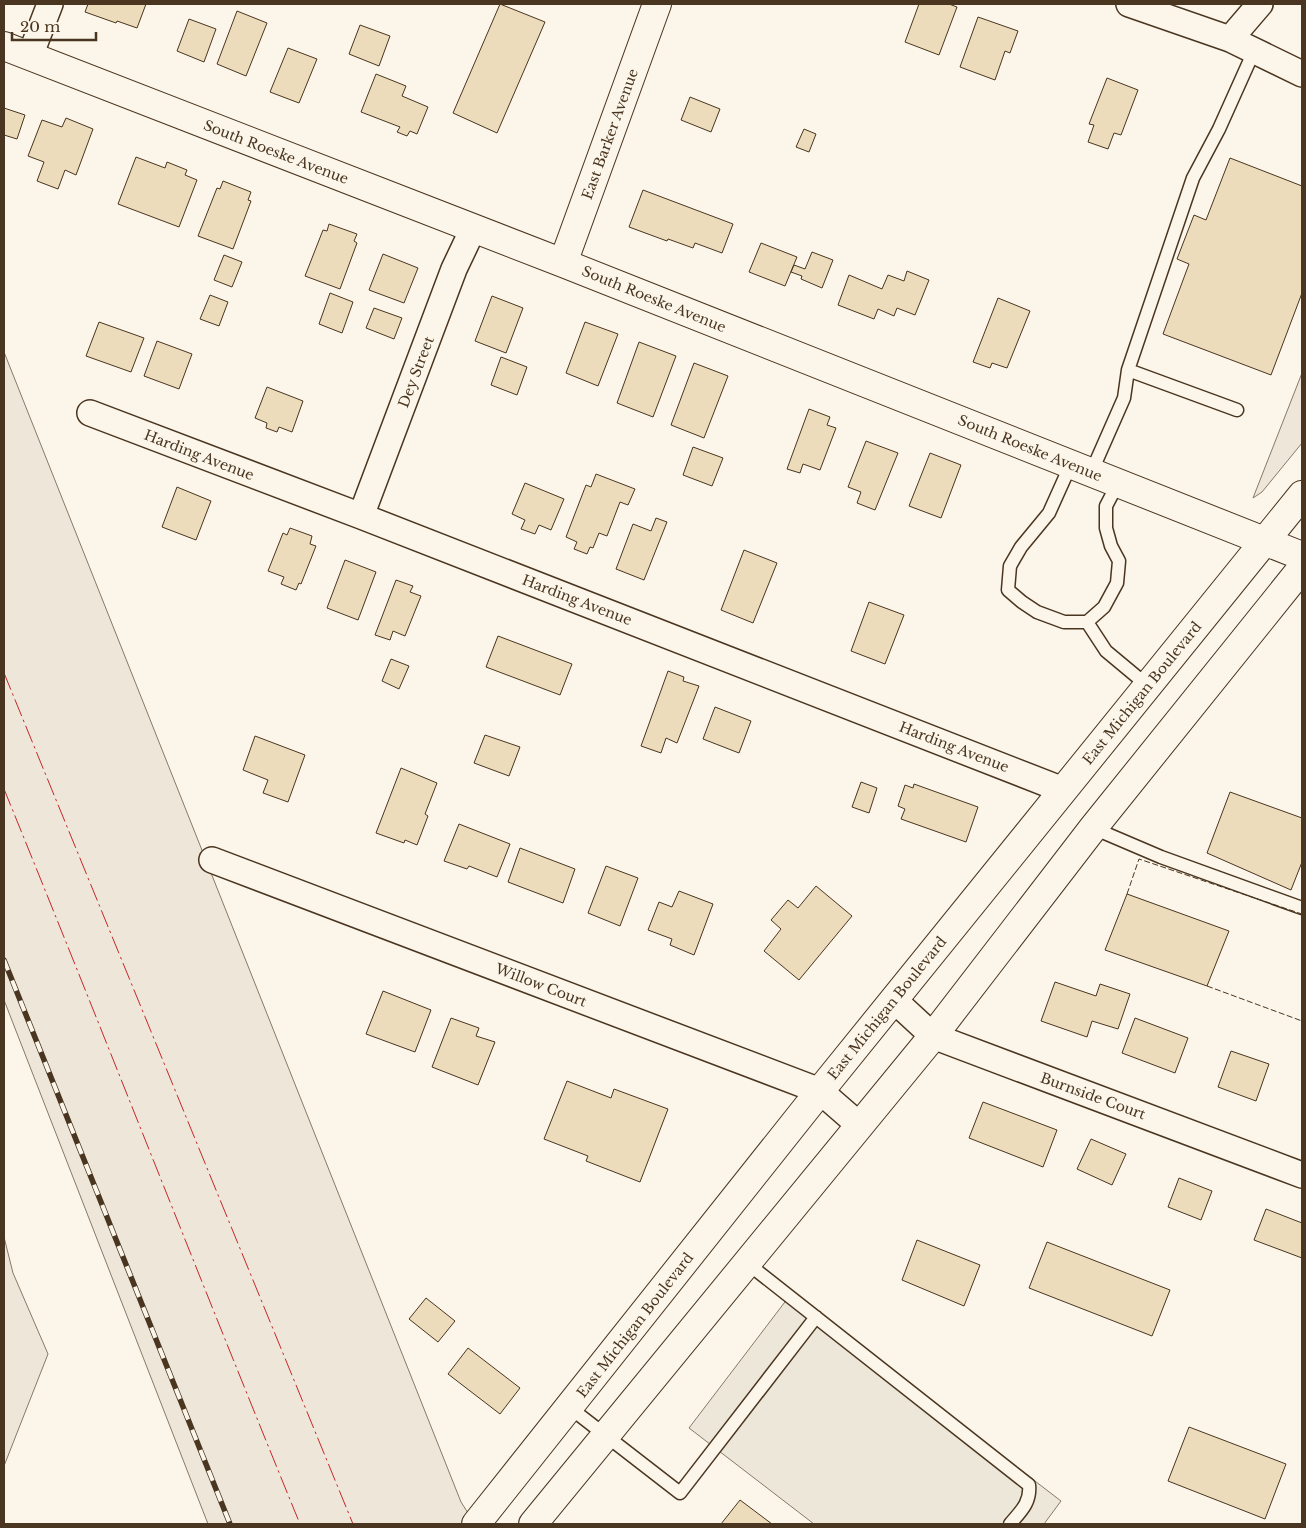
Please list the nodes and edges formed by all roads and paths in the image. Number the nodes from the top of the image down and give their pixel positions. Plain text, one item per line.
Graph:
1 (50, 4) edge
2 (657, 4) edge
3 (1130, 4) edge
4 (1260, 4) edge
5 (1230, 39) junction
6 (4, 46) edge
7 (1254, 51) junction
8 (30, 56) junction
9 (1302, 74) edge
10 (473, 229) junction
11 (563, 263) junction
12 (1128, 370) junction
13 (1237, 410) dead end
14 (90, 413) dead end
15 (1081, 469) junction
16 (1118, 484) junction
17 (1302, 495) edge
18 (361, 516) junction
19 (1264, 542) junction
20 (1302, 556) edge
21 (1302, 568) edge
22 (1086, 622) junction
23 (1148, 686) junction
24 (1063, 790) junction
25 (1093, 828) junction
26 (212, 860) dead end
27 (1302, 908) edge
28 (894, 1000) junction
29 (933, 1036) junction
30 (820, 1091) junction
31 (860, 1125) junction
32 (1302, 1175) edge
33 (747, 1263) junction
34 (816, 1317) junction
35 (569, 1407) junction
36 (605, 1436) junction
37 (476, 1524) edge
38 (533, 1524) edge
39 (1010, 1524) edge

1 - 8 street
2 - 11 main road, East Barker Avenue
3 - 5 street
4 - 5 street
5 - 7 street
6 - 8 main road, South Roeske Avenue
7 - 9 street
7 - 12 lane
8 - 10 main road, South Roeske Avenue
10 - 11 main road, South Roeske Avenue
10 - 18 street, Dey Street
11 - 15 main road, South Roeske Avenue
12 - 13 lane
12 - 15 lane
14 - 18 street, Harding Avenue
15 - 16 main road, South Roeske Avenue
15 - 22 lane
16 - 19 main road, South Roeske Avenue
16 - 22 lane
17 - 19 main road, East Michigan Boulevard
18 - 24 street, Harding Avenue
19 - 20 main road, South Roeske Avenue
19 - 23 main road, East Michigan Boulevard
21 - 25 main road
22 - 23 lane
23 - 24 main road, East Michigan Boulevard
24 - 28 main road, East Michigan Boulevard
25 - 27 lane
25 - 29 main road
26 - 30 street, Willow Court
28 - 29 street, Burnside Court
28 - 30 main road, East Michigan Boulevard
29 - 31 main road
29 - 32 street, Burnside Court
30 - 31 street, Willow Court
30 - 35 main road, East Michigan Boulevard
31 - 33 main road
33 - 34 lane
33 - 36 main road
34 - 36 lane
34 - 39 lane
35 - 36 lane
35 - 37 main road, East Michigan Boulevard
36 - 38 main road

